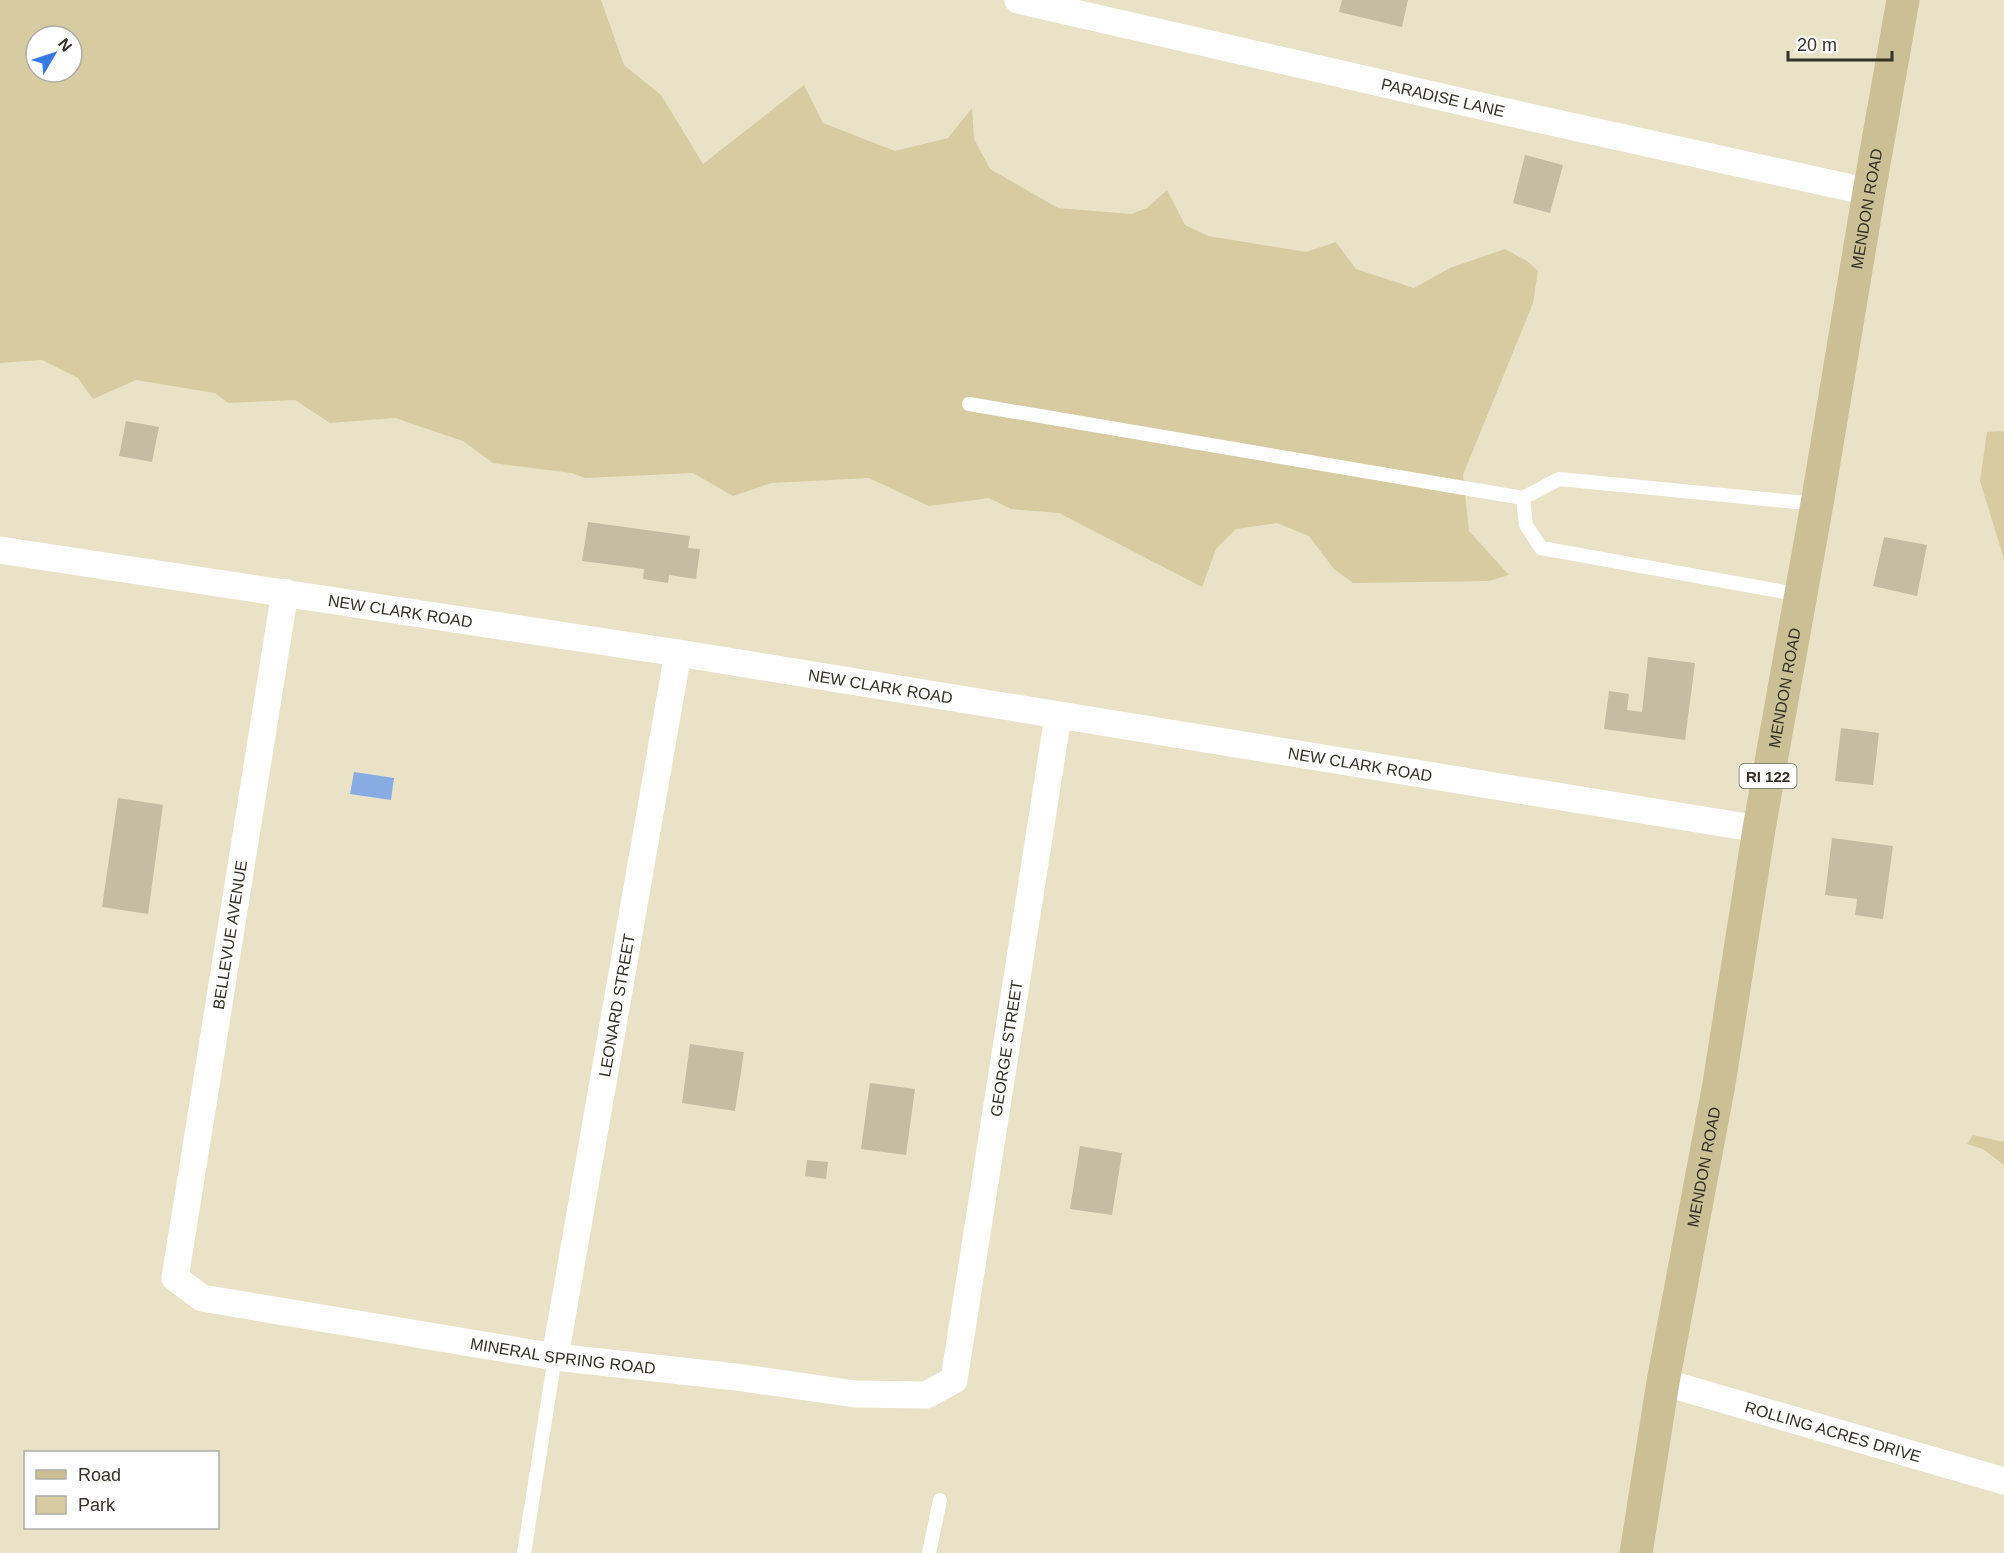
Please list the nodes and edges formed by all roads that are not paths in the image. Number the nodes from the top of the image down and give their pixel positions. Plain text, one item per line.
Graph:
1 (1018, 0) edge
2 (1903, 0) edge
3 (1869, 192) junction
4 (969, 404) dead end
5 (1523, 498) junction
6 (1817, 504) junction
7 (0, 550) edge
8 (285, 592) junction
9 (1801, 595) junction
10 (678, 653) junction
11 (1058, 716) junction
12 (1759, 829) junction
13 (175, 1278) joint
14 (555, 1357) junction
15 (954, 1380) joint
16 (1663, 1382) junction
17 (2004, 1481) edge
18 (940, 1500) dead end
19 (524, 1553) edge
20 (929, 1553) edge
21 (1636, 1553) edge

1 - 3 street, PARADISE LANE
2 - 3 main road, MENDON ROAD / RI 122
3 - 6 main road, MENDON ROAD / RI 122
4 - 5 lane
5 - 6 lane
5 - 9 lane
6 - 9 main road, MENDON ROAD / RI 122
7 - 8 street, NEW CLARK ROAD
8 - 10 street, NEW CLARK ROAD
8 - 13 street, BELLEVUE AVENUE
9 - 12 main road, MENDON ROAD / RI 122
10 - 11 street, NEW CLARK ROAD
10 - 14 street, LEONARD STREET
11 - 12 street, NEW CLARK ROAD
11 - 15 street, GEORGE STREET
12 - 16 main road, MENDON ROAD / RI 122
13 - 14 street, MINERAL SPRING ROAD
14 - 15 street, MINERAL SPRING ROAD
14 - 19 lane
16 - 17 street, ROLLING ACRES DRIVE
16 - 21 main road, MENDON ROAD / RI 122
18 - 20 lane

